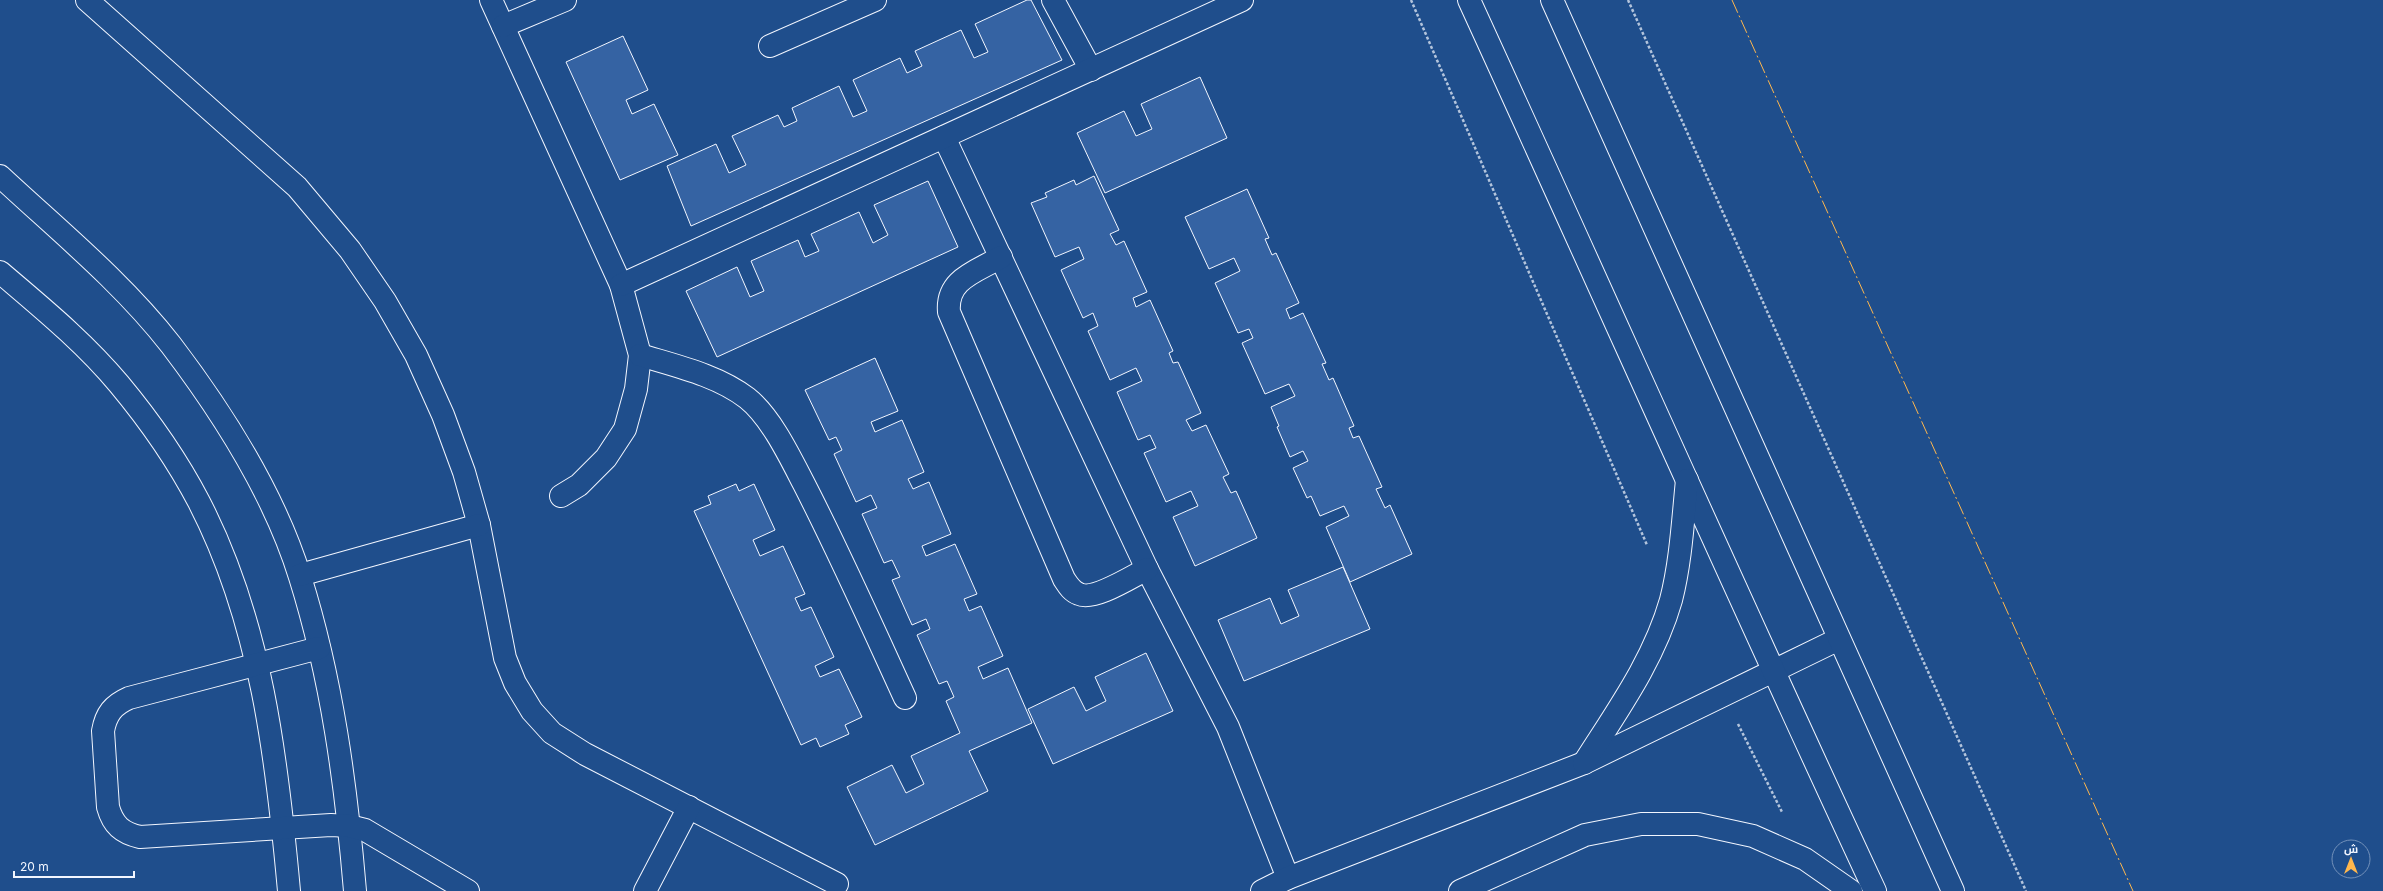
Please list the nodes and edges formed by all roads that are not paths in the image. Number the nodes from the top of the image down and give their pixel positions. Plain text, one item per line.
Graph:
1 (87, 0) edge
2 (491, 0) edge
3 (565, 0) edge
4 (875, 0) edge
5 (1053, 0) edge
6 (1242, 0) edge
7 (1469, 0) edge
8 (1552, 0) edge
9 (503, 26) junction
10 (770, 46) dead end
11 (1091, 70) junction
12 (944, 136) junction
13 (0, 176) edge
14 (1001, 257) junction
15 (0, 272) edge
16 (621, 285) junction
17 (640, 355) junction
18 (1687, 478) junction
19 (561, 496) dead end
20 (479, 525) junction
21 (1147, 569) junction
22 (300, 575) junction
23 (1839, 639) junction
24 (319, 648) junction
25 (257, 665) junction
26 (1772, 671) junction
27 (905, 698) dead end
28 (1584, 763) junction
29 (688, 807) junction
30 (349, 826) junction
31 (283, 830) junction
32 (1288, 878) junction
33 (837, 884) dead end
34 (289, 891) edge
35 (354, 891) edge
36 (468, 891) edge
37 (645, 891) edge
38 (1262, 891) edge
39 (1460, 891) edge
40 (1851, 891) edge
41 (1875, 891) edge
42 (1953, 891) edge

1 - 20 street
2 - 9 street
3 - 9 street
4 - 10 street
5 - 11 street
6 - 11 street
7 - 18 street
8 - 23 street
9 - 16 street
11 - 12 street
12 - 14 street
12 - 16 street
13 - 22 street
14 - 21 street
14 - 21 street
15 - 25 street
16 - 17 street
17 - 19 street
17 - 27 street
18 - 26 street
18 - 28 street
20 - 22 street
20 - 29 street
21 - 32 street
22 - 24 street
23 - 26 street
23 - 42 street
24 - 25 street
24 - 30 street
25 - 31 street
25 - 31 street
26 - 28 street
26 - 41 street
28 - 32 street
29 - 33 street
29 - 37 street
30 - 31 street
30 - 35 street
30 - 36 street
31 - 34 street
32 - 38 street
39 - 40 street

